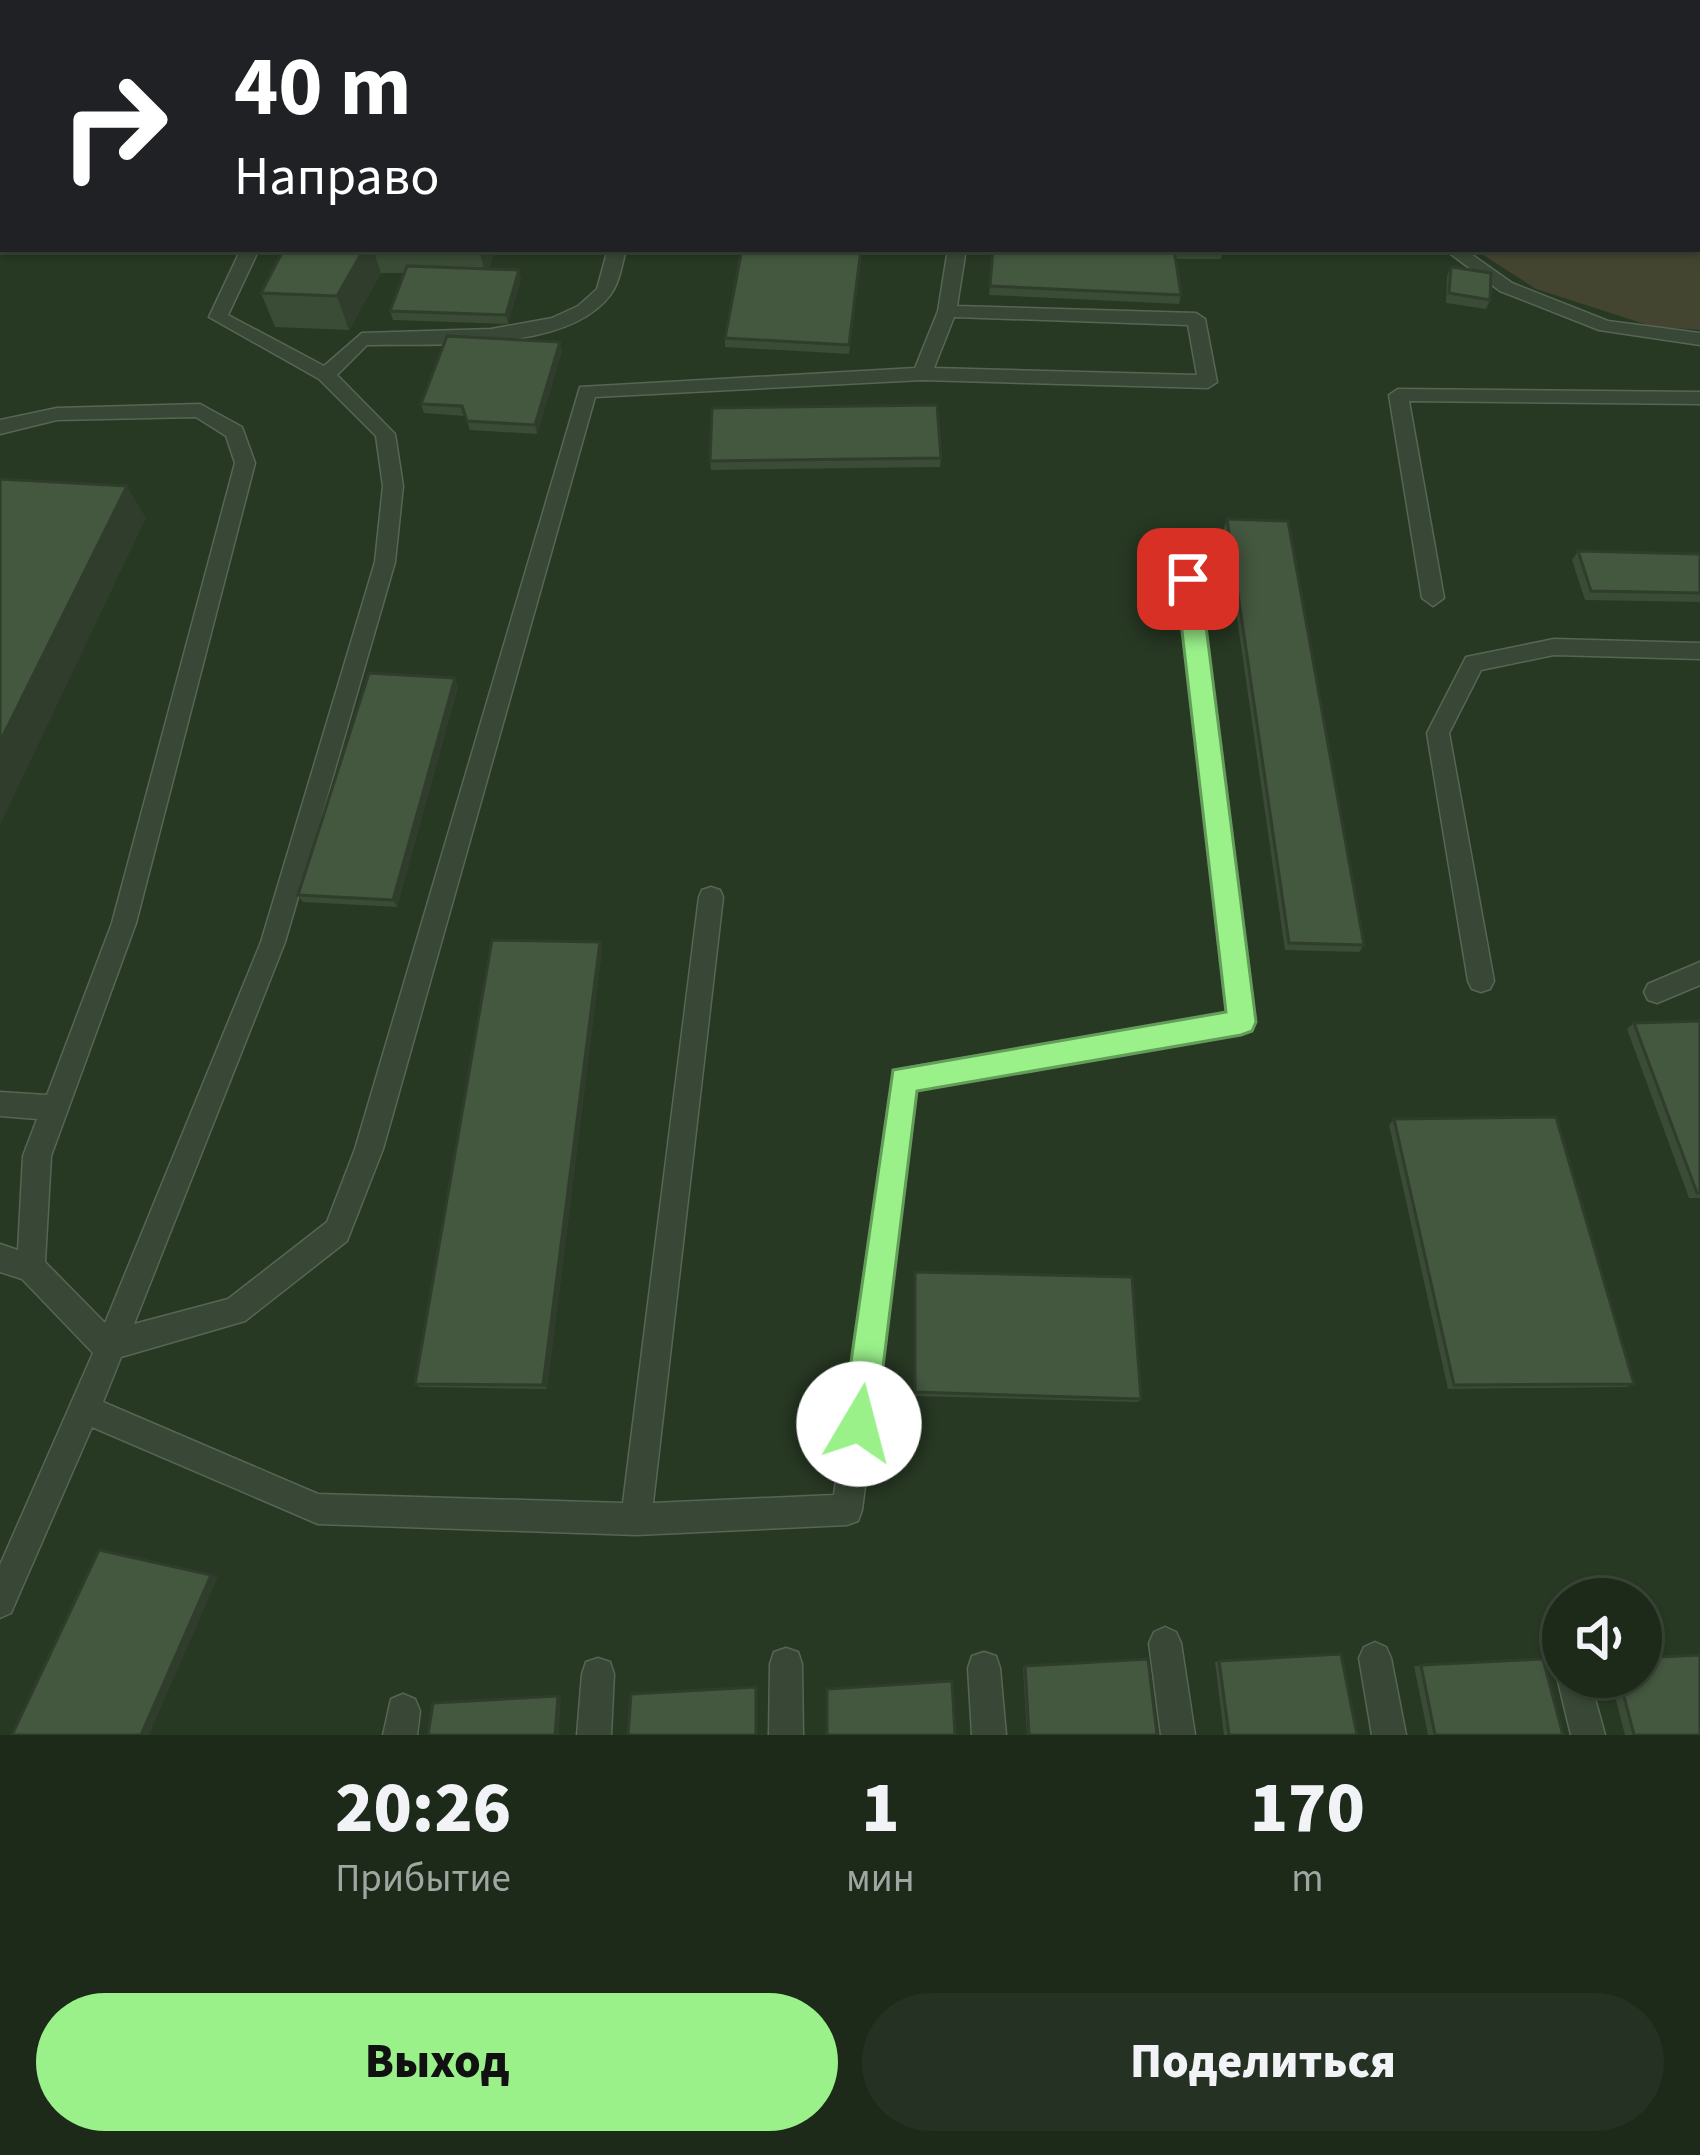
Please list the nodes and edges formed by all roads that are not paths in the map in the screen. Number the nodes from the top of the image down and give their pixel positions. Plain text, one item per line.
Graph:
1 (649, 0) edge
2 (664, 0) edge
3 (249, 252) edge
4 (616, 252) edge
5 (957, 252) edge
6 (1457, 252) edge
7 (946, 311) junction
8 (1700, 339) edge
9 (922, 374) junction
10 (326, 375) junction
11 (1700, 398) edge
12 (0, 427) edge
13 (1188, 579) dead end
14 (1433, 598) dead end
15 (1700, 651) edge
16 (711, 896) dead end
17 (1700, 973) edge
18 (1481, 981) dead end
19 (1657, 992) dead end
20 (0, 1104) edge
21 (55, 1108) junction
22 (0, 1258) edge
23 (31, 1268) junction
24 (107, 1346) junction
25 (85, 1409) junction
26 (636, 1520) junction
27 (0, 1603) edge
28 (1165, 1643) dead end
29 (1375, 1658) dead end
30 (786, 1664) dead end
31 (984, 1668) dead end
32 (598, 1674) dead end
33 (1578, 1698) edge
34 (594, 1735) edge
35 (786, 1735) edge
36 (989, 1735) edge
37 (1178, 1735) edge
38 (1389, 1735) edge
39 (1588, 1735) edge

1 - 2 lane
3 - 10 lane
4 - 10 lane
5 - 7 lane
6 - 8 lane
7 - 9 lane
7 - 9 lane
9 - 24 lane
10 - 24 lane
11 - 14 lane
12 - 21 lane
13 - 26 lane
15 - 18 lane
16 - 26 lane
17 - 19 lane
20 - 21 lane
21 - 23 lane
22 - 23 lane
23 - 24 lane
24 - 25 lane
25 - 26 lane
25 - 27 lane
28 - 37 lane
29 - 38 lane
30 - 35 lane
31 - 36 lane
32 - 34 lane
33 - 39 lane

